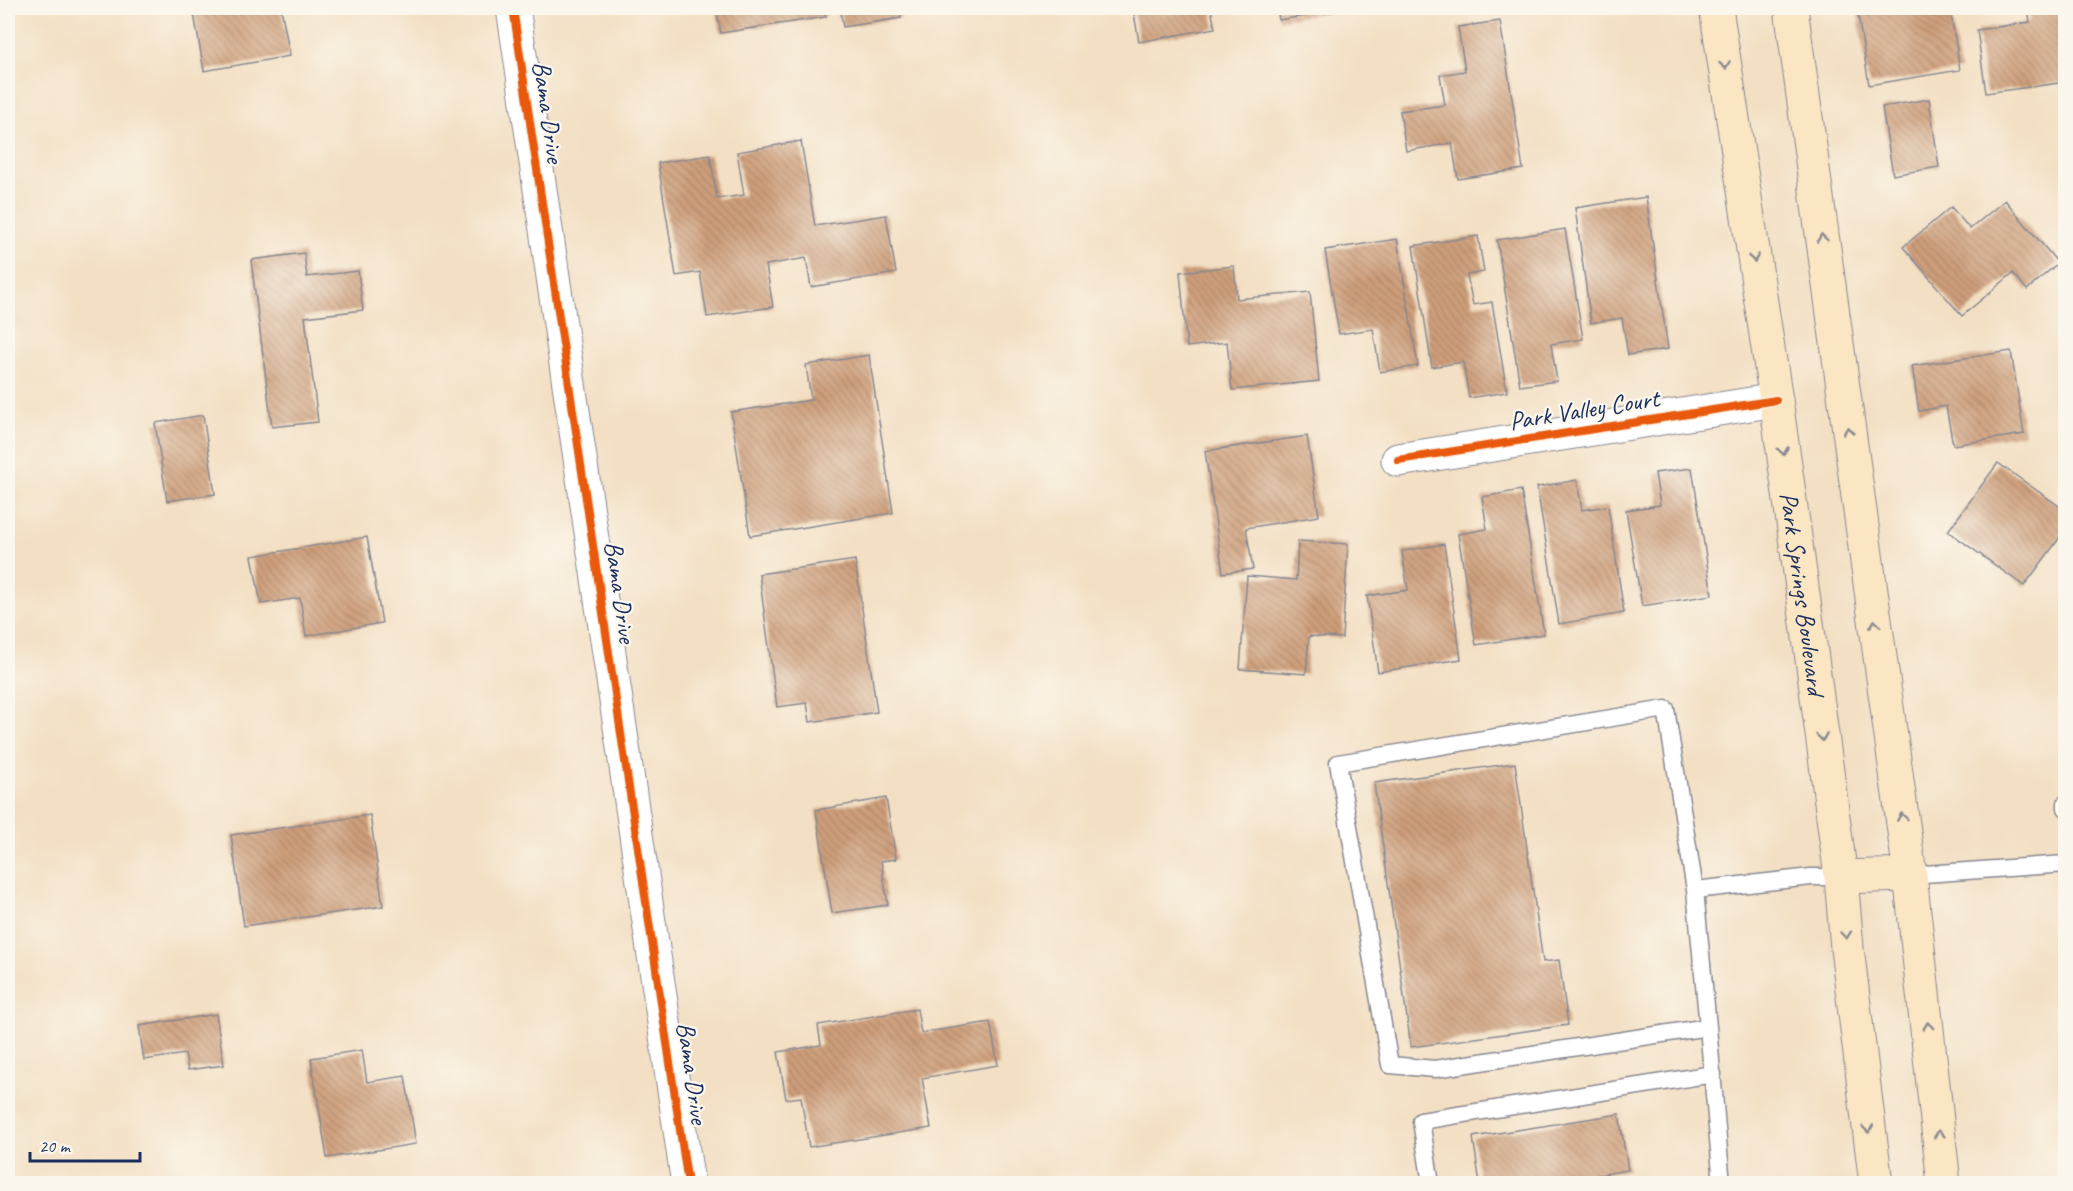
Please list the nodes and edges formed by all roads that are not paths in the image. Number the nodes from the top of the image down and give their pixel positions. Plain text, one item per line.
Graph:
1 (513, 8) edge
2 (1716, 8) edge
3 (1791, 8) edge
4 (1776, 400) junction
5 (1398, 460) dead end
6 (2066, 803) edge
7 (2066, 808) edge
8 (2066, 864) edge
9 (1910, 875) junction
10 (1841, 877) junction
11 (1695, 890) junction
12 (1708, 1027) junction
13 (1713, 1074) junction
14 (688, 1184) edge
15 (1431, 1184) edge
16 (1722, 1184) edge
17 (1876, 1184) edge
18 (1944, 1184) edge

1 - 14 street, Bama Drive
2 -> 4 main road, Park Springs Boulevard
9 -> 3 main road
4 - 5 street, Park Valley Court
4 -> 10 main road, Park Springs Boulevard
6 - 7 lane
8 - 9 lane
9 - 10 main road
18 -> 9 main road
10 - 11 lane
10 -> 17 main road, Park Springs Boulevard
11 - 12 lane
11 - 12 lane
12 - 13 lane
13 - 15 lane
13 - 16 lane

